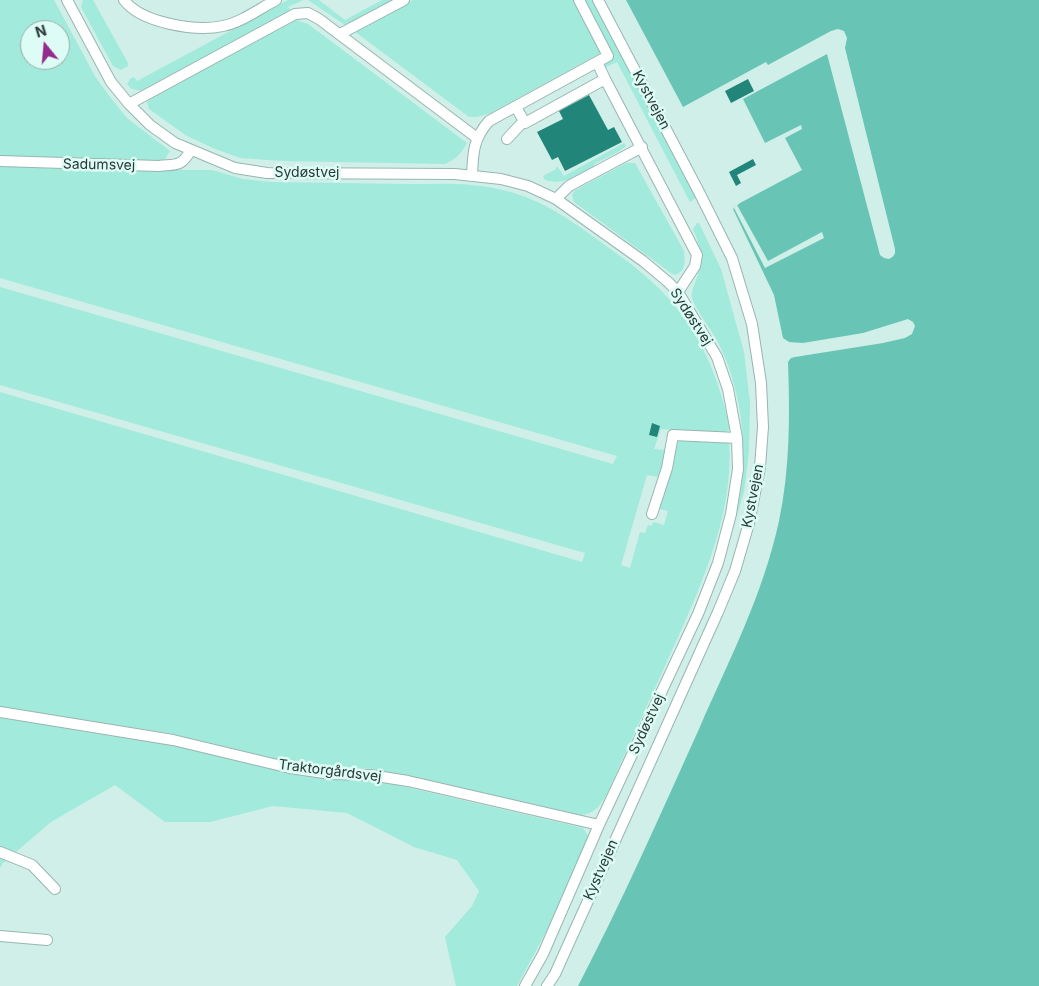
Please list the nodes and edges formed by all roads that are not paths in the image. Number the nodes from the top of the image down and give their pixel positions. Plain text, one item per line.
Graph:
1 (67, 0) edge
2 (124, 0) edge
3 (276, 0) edge
4 (404, 0) edge
5 (579, 0) edge
6 (598, 0) edge
7 (340, 34) junction
8 (597, 62) junction
9 (605, 79) junction
10 (129, 104) junction
11 (516, 107) junction
12 (525, 123) junction
13 (477, 138) junction
14 (507, 139) dead end
15 (642, 147) junction
16 (191, 150) junction
17 (0, 161) edge
18 (472, 176) junction
19 (556, 199) junction
20 (678, 292) junction
21 (737, 438) junction
22 (652, 514) dead end
23 (0, 712) edge
24 (599, 825) junction
25 (0, 852) edge
26 (56, 889) dead end
27 (0, 936) edge
28 (48, 940) dead end
29 (524, 986) edge
30 (547, 986) edge

1 - 10 street, Sydøstvej
2 - 3 street
4 - 7 street
5 - 8 street
6 - 30 street, Kystvejen
7 - 10 street
7 - 13 street
8 - 9 street
8 - 11 street
9 - 12 street
9 - 15 street
10 - 16 street, Sydøstvej
11 - 12 street
11 - 13 street
12 - 14 street
13 - 18 street
15 - 19 street
15 - 20 street
16 - 17 street, Sadumsvej
16 - 18 street, Sydøstvej
18 - 19 street, Sydøstvej
19 - 20 street, Sydøstvej
20 - 21 street, Sydøstvej
21 - 22 street
21 - 24 street, Sydøstvej
23 - 24 street, Traktorgårdsvej
24 - 29 street, Sydøstvej
25 - 26 street
27 - 28 street

